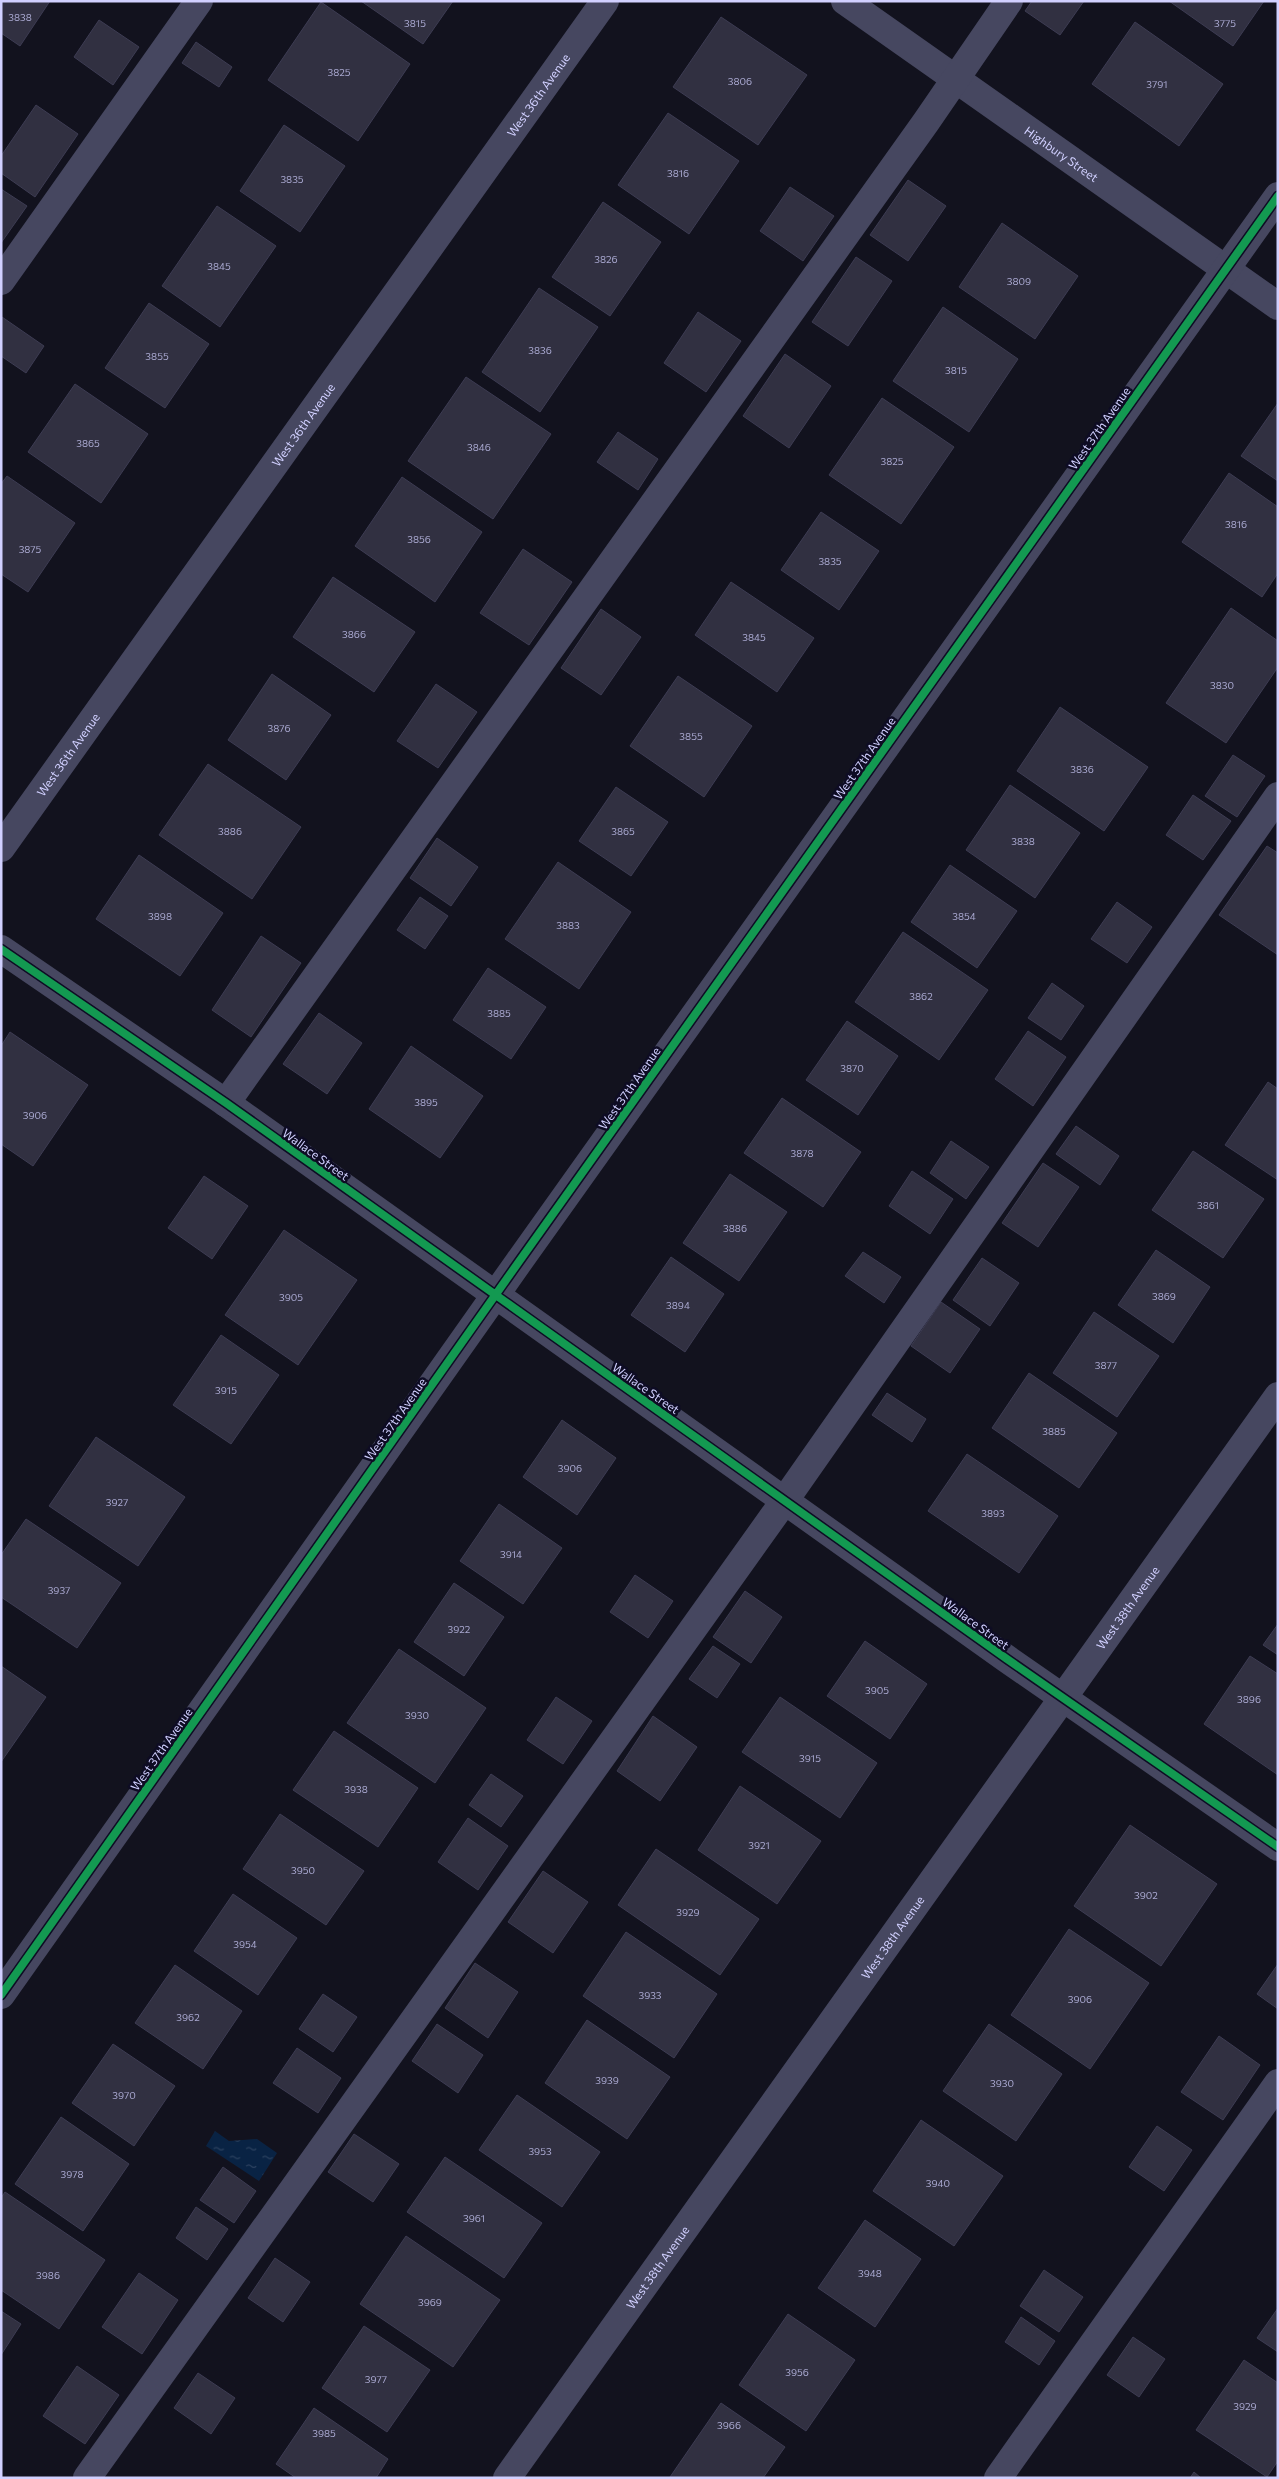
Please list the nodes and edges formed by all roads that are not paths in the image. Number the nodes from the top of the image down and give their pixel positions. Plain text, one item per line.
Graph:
1 (199, 1) edge
2 (605, 1) edge
3 (845, 1) edge
4 (1009, 1) edge
5 (955, 79) junction
6 (1278, 196) edge
7 (1225, 269) junction
8 (1, 281) edge
9 (1278, 306) edge
10 (1278, 796) edge
11 (1, 848) edge
12 (1, 949) edge
13 (226, 1102) junction
14 (496, 1295) junction
15 (1278, 1396) edge
16 (785, 1500) junction
17 (1063, 1698) junction
18 (1278, 1847) edge
19 (1, 1995) edge
20 (1278, 2083) edge
21 (87, 2478) edge
22 (507, 2478) edge
23 (998, 2478) edge

1 - 8 street
2 - 11 street, West 36th Avenue
3 - 5 street, Highbury Street
4 - 5 street
5 - 7 street, Highbury Street
5 - 13 street
6 - 7 street, West 37th Avenue
7 - 9 street, Highbury Street
7 - 14 street, West 37th Avenue
10 - 16 street
12 - 13 street, Wallace Street
13 - 14 street, Wallace Street
14 - 16 street, Wallace Street
14 - 19 street, West 37th Avenue
15 - 17 street, West 38th Avenue
16 - 17 street, Wallace Street
16 - 21 street
17 - 18 street, Wallace Street
17 - 22 street, West 38th Avenue
20 - 23 street

